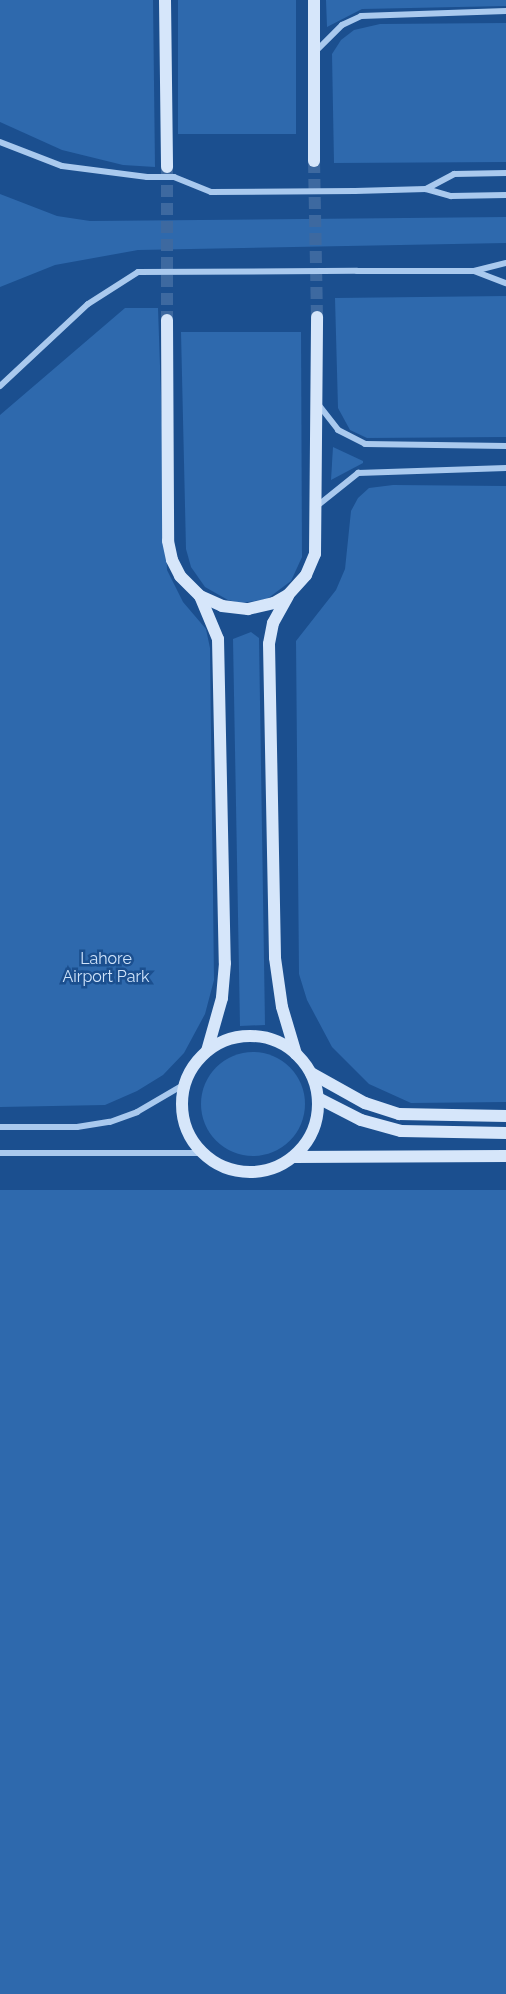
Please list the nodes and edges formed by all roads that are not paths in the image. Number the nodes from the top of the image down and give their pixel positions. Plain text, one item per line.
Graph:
1 (165, 0) edge
2 (314, 0) edge
3 (506, 11) edge
4 (315, 52) junction
5 (0, 142) edge
6 (314, 161) tunnel mouth
7 (166, 167) tunnel mouth
8 (506, 173) edge
9 (426, 189) junction
10 (506, 195) edge
11 (506, 263) edge
12 (474, 271) junction
13 (506, 283) edge
14 (317, 317) tunnel mouth
15 (167, 320) tunnel mouth
16 (0, 386) edge
17 (317, 403) junction
18 (506, 446) edge
19 (506, 468) edge
20 (318, 506) junction
21 (288, 595) junction
22 (200, 596) junction
23 (207, 1051) junction
24 (296, 1053) junction
25 (311, 1073) junction
26 (185, 1084) junction
27 (318, 1098) junction
28 (506, 1116) edge
29 (0, 1128) edge
30 (506, 1133) edge
31 (0, 1153) edge
32 (202, 1153) junction
33 (506, 1156) edge
34 (292, 1157) junction

1 - 7 street
2 - 4 street
3 - 4 street
4 - 6 street
5 - 9 street, bridge
8 - 9 street
9 - 10 street
11 - 12 street
12 - 13 street
12 - 16 street, bridge
14 - 17 street
15 - 22 street
17 - 18 street
17 - 20 street
19 - 20 street
20 - 21 street
21 - 22 street
21 - 24 street
22 - 23 street
23 - 24 street
23 - 26 street
24 - 25 street
25 - 27 street
25 - 28 street
26 - 29 street
26 - 32 street
27 - 30 street
27 - 34 street
31 - 32 street
32 - 34 street
33 - 34 street

